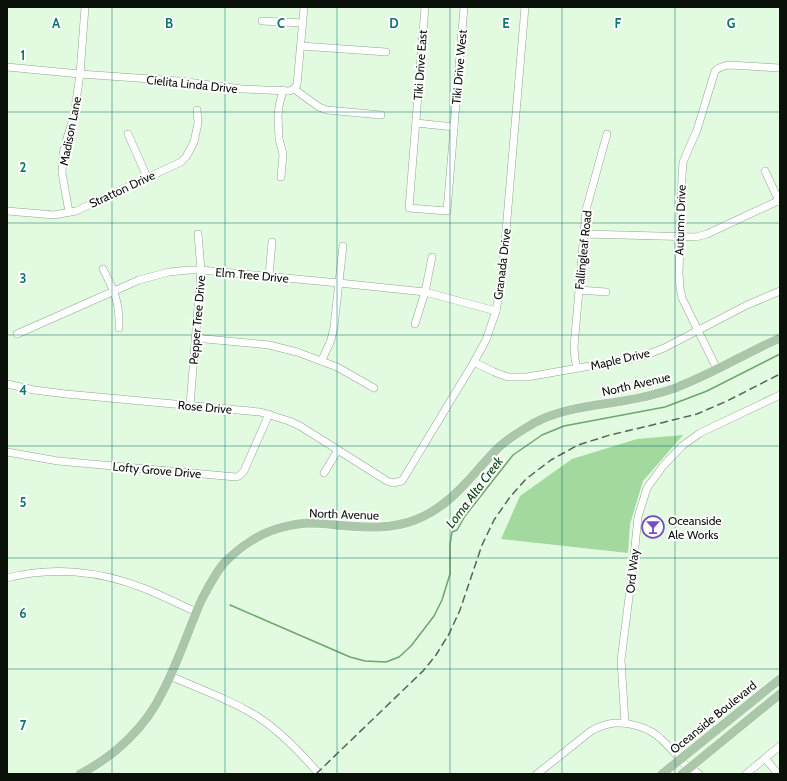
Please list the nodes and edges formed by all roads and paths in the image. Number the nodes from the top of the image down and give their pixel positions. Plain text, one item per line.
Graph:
1 (85, 7) edge
2 (304, 7) edge
3 (425, 7) edge
4 (464, 7) edge
5 (524, 7) edge
6 (262, 21) dead end
7 (303, 23) junction
8 (301, 46) junction
9 (386, 52) dead end
10 (7, 67) edge
11 (780, 68) edge
12 (80, 74) junction
13 (294, 89) junction
14 (284, 90) junction
15 (197, 110) dead end
16 (381, 115) dead end
17 (416, 123) junction
18 (454, 127) junction
19 (128, 134) dead end
20 (607, 134) dead end
21 (764, 171) dead end
22 (147, 177) junction
23 (280, 177) dead end
24 (779, 201) edge
25 (7, 211) edge
26 (69, 212) junction
27 (198, 234) dead end
28 (584, 234) junction
29 (680, 237) junction
30 (272, 242) dead end
31 (343, 246) dead end
32 (432, 257) dead end
33 (103, 269) dead end
34 (201, 270) junction
35 (269, 276) junction
36 (339, 283) junction
37 (579, 290) junction
38 (114, 291) junction
39 (425, 292) junction
40 (606, 292) dead end
41 (780, 292) edge
42 (496, 311) junction
43 (415, 324) dead end
44 (119, 328) dead end
45 (698, 331) junction
46 (17, 334) dead end
47 (196, 338) junction
48 (780, 338) edge
49 (322, 360) junction
50 (474, 362) junction
51 (577, 368) junction
52 (717, 369) junction
53 (7, 384) edge
54 (374, 388) dead end
55 (780, 395) edge
56 (190, 405) junction
57 (268, 414) junction
58 (338, 450) junction
59 (7, 452) edge
60 (324, 473) dead end
61 (387, 481) joint
62 (7, 578) edge
63 (196, 612) junction
64 (170, 676) junction
65 (780, 679) edge
66 (780, 694) edge
67 (625, 723) junction
68 (780, 746) edge
69 (765, 758) junction
70 (680, 759) junction
71 (687, 772) edge
72 (80, 774) edge
73 (318, 774) edge
74 (537, 774) edge
75 (662, 774) edge
76 (699, 774) edge
77 (746, 774) edge
78 (778, 774) edge

1 - 12 street, Madison Lane
2 - 7 street
3 - 17 street, Tiki Drive East
4 - 18 street, Tiki Drive West
5 - 42 street, Granada Drive
6 - 7 street
7 - 8 street
8 - 9 street
8 - 13 street
10 - 12 street, Cielita Linda Drive
11 - 29 street, Autumn Drive
12 - 14 street, Cielita Linda Drive
12 - 26 street, Madison Lane
13 - 14 street, Cielita Linda Drive
13 - 16 street
14 - 23 street
15 - 22 street, Stratton Drive
17 - 18 street
17 - 18 street, Tiki Drive East
19 - 22 street
20 - 28 street, Fallingleaf Road
21 - 24 street
22 - 26 street, Stratton Drive
24 - 29 street
25 - 26 street, Stratton Drive
27 - 34 street, Pepper Tree Drive
28 - 29 street
28 - 37 street, Fallingleaf Road
29 - 45 street, Autumn Drive
30 - 35 street
31 - 36 street
32 - 39 street
33 - 38 street
34 - 35 street, Elm Tree Drive
34 - 38 street, Elm Tree Drive
34 - 47 street, Pepper Tree Drive
35 - 36 street, Elm Tree Drive
36 - 39 street, Elm Tree Drive
36 - 49 street
37 - 40 street
37 - 51 street, Fallingleaf Road
38 - 44 street
38 - 46 street, Elm Tree Drive
39 - 42 street, Elm Tree Drive
39 - 43 street
41 - 45 street, Maple Drive
42 - 50 street, Granada Drive
45 - 51 street, Maple Drive
45 - 52 street, Autumn Drive
47 - 49 street
47 - 56 street, Pepper Tree Drive
48 - 52 main road, North Avenue
49 - 54 street
50 - 51 street, Maple Drive
50 - 61 street, Granada Drive
52 - 63 main road, North Avenue
53 - 56 street, Rose Drive
55 - 67 street, Ord Way
56 - 57 street, Rose Drive
57 - 58 street, Rose Drive
57 - 59 street, Lofty Grove Drive
58 - 60 street
58 - 61 street, Rose Drive
62 - 63 street
63 - 64 main road, North Avenue
64 - 72 main road, North Avenue
64 - 73 street
65 - 70 main road, Oceanside Boulevard
66 - 71 main road, Oceanside Boulevard
67 - 70 street
67 - 74 street
68 - 69 street
69 - 77 street
69 - 78 street
70 - 71 street
70 - 75 main road, Oceanside Boulevard
71 - 76 street

